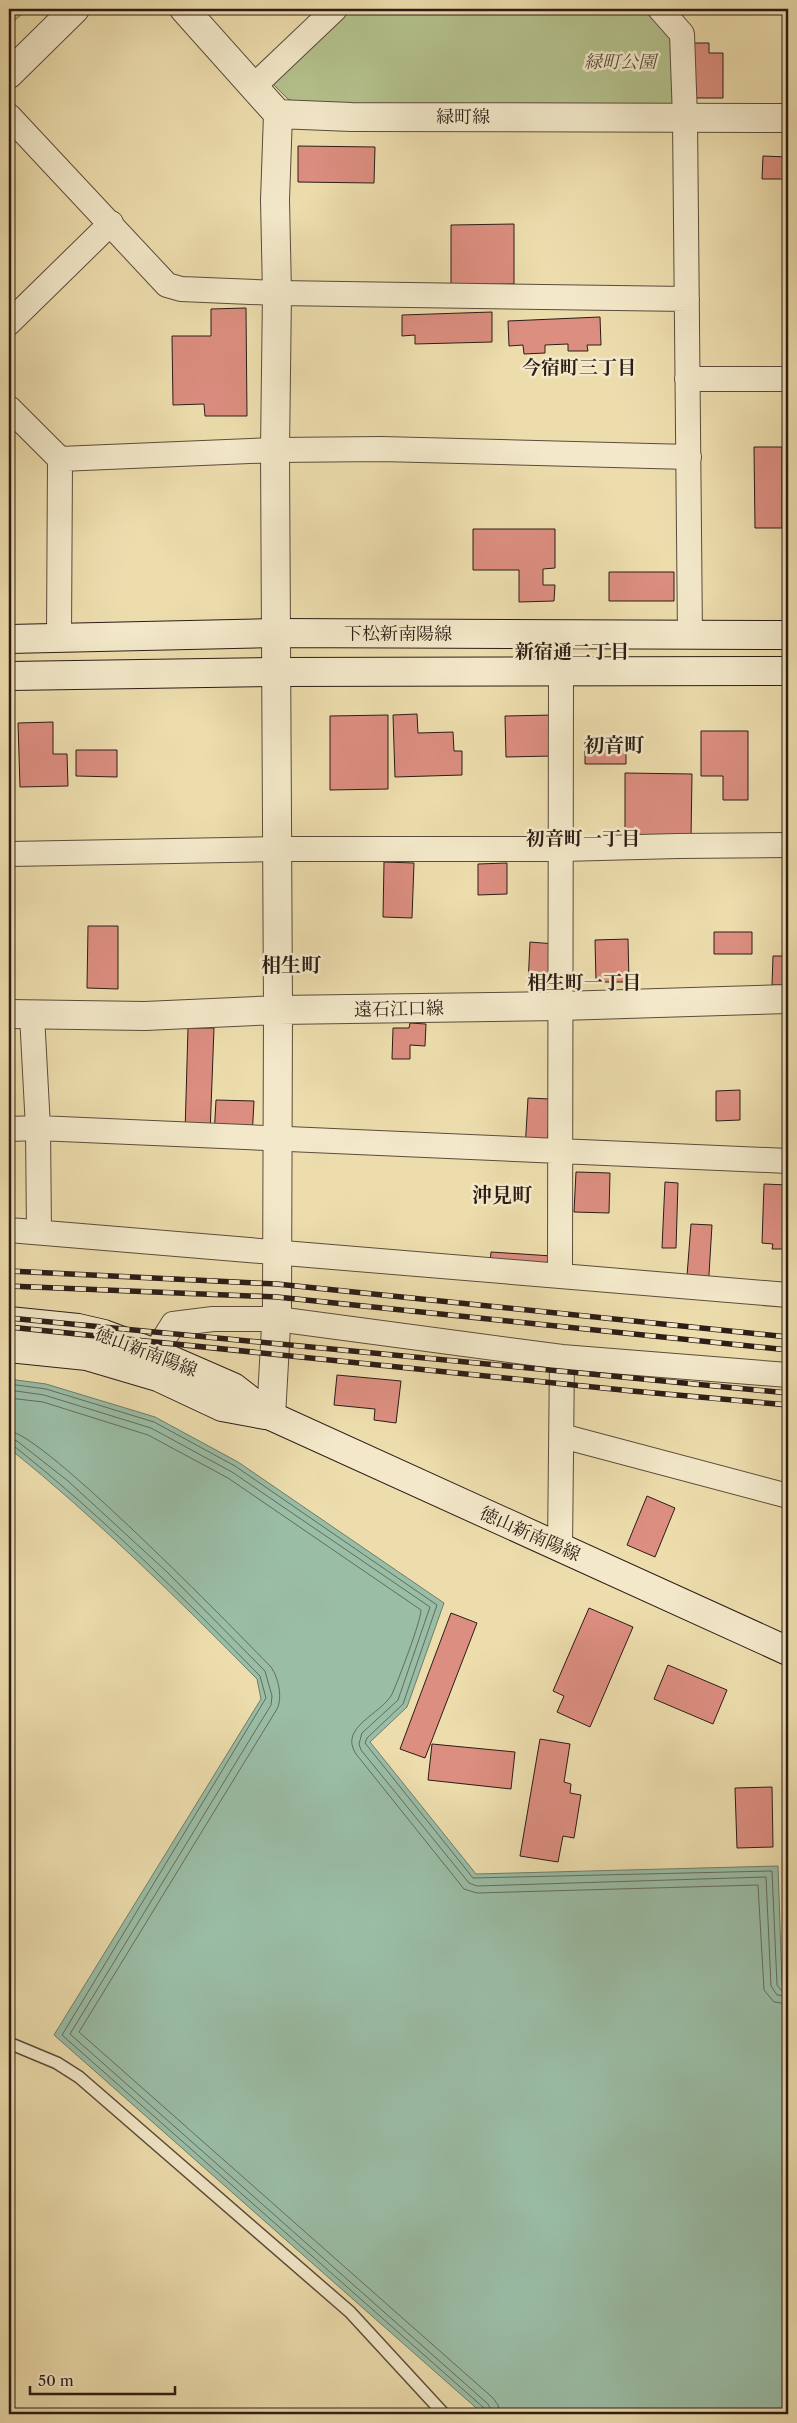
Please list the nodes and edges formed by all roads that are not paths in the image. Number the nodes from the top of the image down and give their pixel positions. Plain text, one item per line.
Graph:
1 (75, 9) edge
2 (184, 9) edge
3 (335, 9) edge
4 (660, 9) edge
5 (9, 74) edge
6 (254, 86) junction
7 (278, 114) junction
8 (9, 116) edge
9 (685, 118) junction
10 (788, 118) edge
11 (111, 223) junction
12 (277, 293) junction
13 (687, 299) junction
14 (9, 323) edge
15 (788, 378) edge
16 (687, 379) junction
17 (9, 408) edge
18 (275, 450) junction
19 (689, 457) junction
20 (60, 459) junction
21 (276, 633) junction
22 (690, 636) junction
23 (788, 636) edge
24 (59, 638) junction
25 (9, 639) edge
26 (788, 671) edge
27 (276, 672) junction
28 (561, 673) junction
29 (9, 676) edge
30 (788, 846) edge
31 (278, 849) junction
32 (562, 849) junction
33 (9, 854) edge
34 (788, 999) edge
35 (561, 1006) junction
36 (278, 1010) junction
37 (20, 1014) edge
38 (38, 1128) junction
39 (9, 1129) edge
40 (277, 1137) junction
41 (561, 1151) junction
42 (788, 1160) edge
43 (9, 1230) edge
44 (39, 1232) junction
45 (277, 1254) junction
46 (560, 1276) junction
47 (788, 1295) edge
48 (277, 1319) junction
49 (9, 1321) edge
50 (9, 1348) edge
51 (155, 1352) junction
52 (562, 1357) junction
53 (788, 1375) edge
54 (271, 1416) junction
55 (562, 1436) junction
56 (788, 1496) edge
57 (560, 1548) junction
58 (788, 1651) edge
59 (9, 2044) edge
60 (444, 2414) edge

1 - 5 street
2 - 6 street
3 - 6 street
4 - 9 street
6 - 7 street
7 - 9 street, 緑町線
7 - 12 street
8 - 11 street
9 - 10 street, 緑町線
9 - 13 street
11 - 12 street
11 - 14 street
12 - 13 street
12 - 18 street
13 - 16 street
15 - 16 street
16 - 19 street
17 - 20 street
18 - 19 street
18 - 20 street
18 - 21 street
19 - 22 street
20 - 24 street
21 - 22 street, 下松新南陽線
21 - 24 street, 下松新南陽線
21 - 27 street
22 - 23 street, 下松新南陽線
24 - 25 street, 下松新南陽線
26 - 28 street
27 - 28 street
27 - 29 street
27 - 31 street
28 - 32 street
30 - 32 street
31 - 32 street
31 - 33 street
31 - 36 street
32 - 35 street
34 - 35 street, 遠石江口線
35 - 36 street, 遠石江口線
35 - 41 street
36 - 37 street, 遠石江口線
36 - 40 street
37 - 38 street
38 - 39 street
38 - 40 street
38 - 44 street
40 - 41 street
40 - 45 street
41 - 42 street
41 - 46 street
43 - 44 street
44 - 45 street
45 - 46 street
45 - 48 street
46 - 47 street
48 - 51 street
48 - 52 street
48 - 54 street
49 - 51 street, 徳山新南陽線
50 - 54 street, 徳山新南陽線
51 - 54 street, 徳山新南陽線
52 - 53 street
52 - 55 street
54 - 57 street, 徳山新南陽線
55 - 56 street
55 - 57 street
57 - 58 street, 徳山新南陽線
59 - 60 lane

